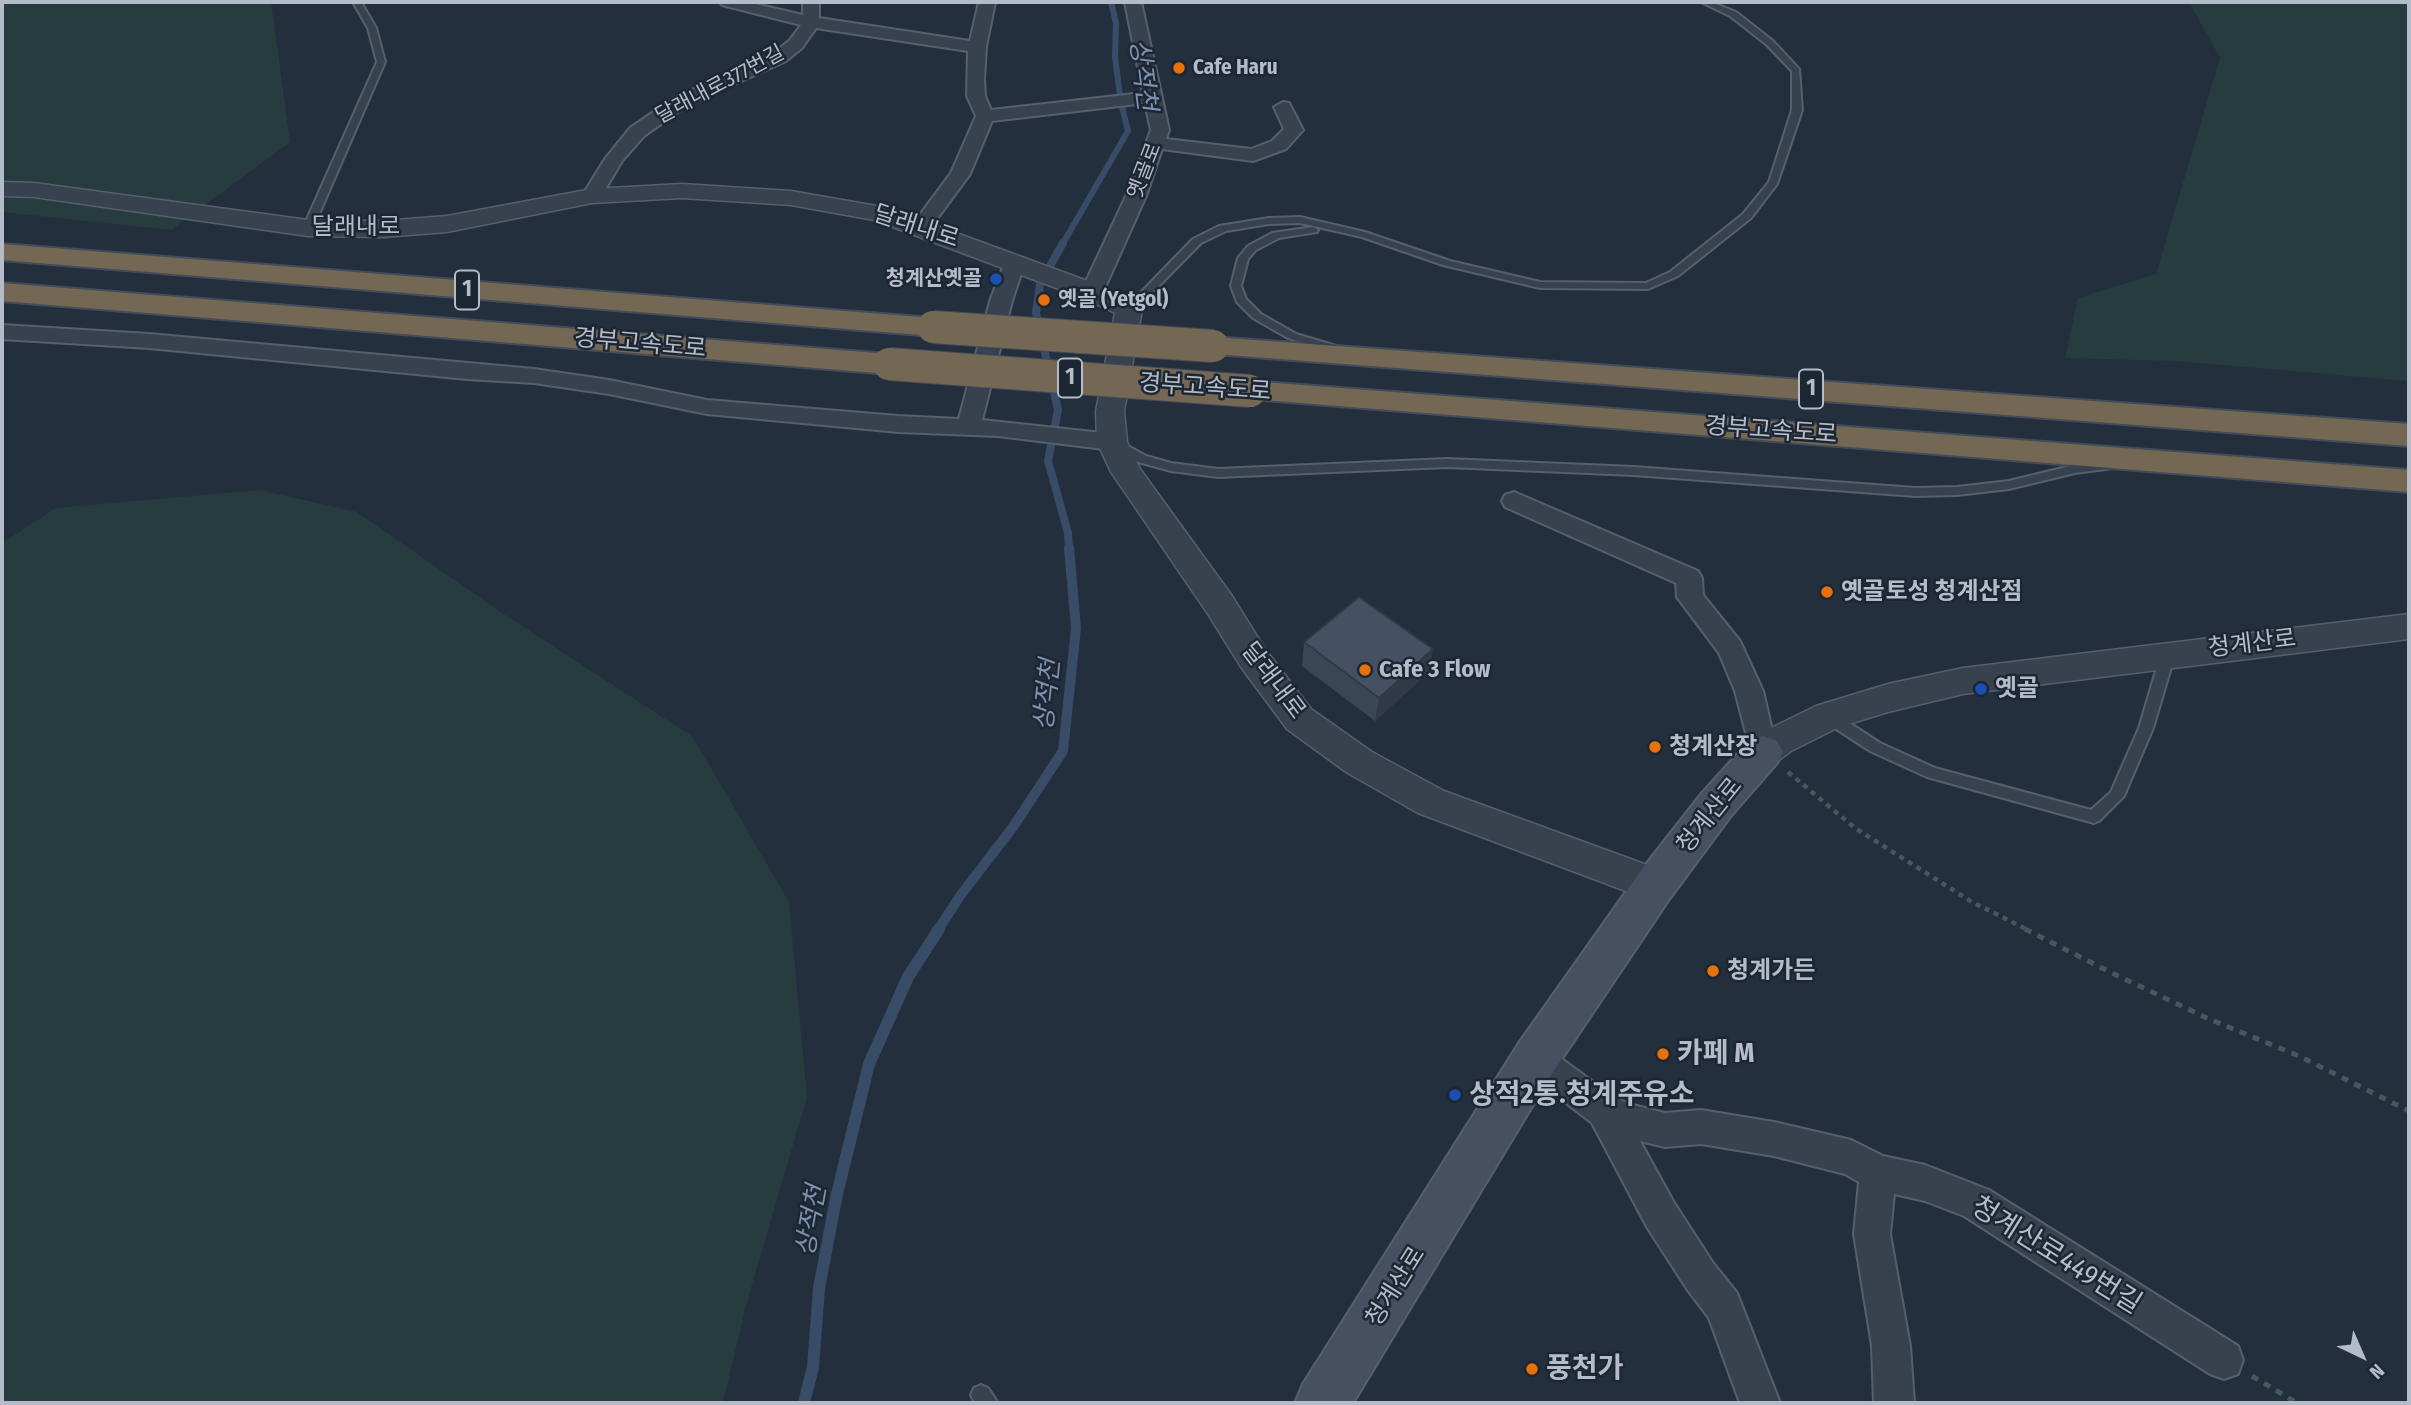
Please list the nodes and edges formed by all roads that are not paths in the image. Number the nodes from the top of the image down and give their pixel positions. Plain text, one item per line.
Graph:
1 (357, 2) edge
2 (728, 2) edge
3 (811, 2) edge
4 (987, 2) edge
5 (1133, 2) edge
6 (1705, 2) edge
7 (811, 22) junction
8 (977, 47) junction
9 (1144, 98) junction
10 (1283, 107) dead end
11 (985, 116) junction
12 (1156, 143) junction
13 (2, 188) edge
14 (592, 197) junction
15 (921, 227) junction
16 (308, 228) junction
17 (1365, 235) junction
18 (2, 252) edge
19 (1023, 265) junction
20 (1080, 288) junction
21 (2, 292) edge
22 (1129, 310) junction
23 (2, 332) edge
24 (1378, 358) junction
25 (968, 426) junction
26 (2409, 435) edge
27 (1112, 442) junction
28 (2150, 459) junction
29 (2409, 481) edge
30 (1514, 501) dead end
31 (2409, 626) edge
32 (2168, 654) junction
33 (1828, 716) junction
34 (1763, 752) junction
35 (1655, 885) junction
36 (1535, 1059) junction
37 (1604, 1111) junction
38 (1878, 1173) junction
39 (2224, 1360) road end
40 (1322, 1403) edge
41 (1760, 1403) edge
42 (1894, 1403) edge

1 - 16 lane
2 - 7 street
3 - 7 street
4 - 8 street
5 - 9 street, 옛골로
6 - 17 lane
7 - 8 street
7 - 14 street, 달래내로377번길
8 - 11 street
9 - 11 street
9 - 12 street, 옛골로
10 - 12 street
11 - 15 street
12 - 20 street, 옛골로
13 - 16 street, 달래내로
14 - 15 street, 달래내로
14 - 16 street, 달래내로
15 - 19 street, 달래내로
17 - 22 lane
17 - 24 lane
18 - 24 highway, 경부고속도로 / 1, bridge
19 - 20 street, 달래내로
19 - 25 street
20 - 22 street, 달래내로
21 - 28 highway, 경부고속도로 / 1, bridge
22 - 27 street, 달래내로
23 - 25 street
24 - 26 highway, 경부고속도로 / 1
25 - 27 street
27 - 28 lane
27 - 35 street, 달래내로
28 - 29 highway, 경부고속도로 / 1
30 - 34 street
31 - 32 street, 청계산로
32 - 33 street, 청계산로
32 - 33 lane
33 - 34 street, 청계산로
34 - 35 main road, 청계산로
35 - 36 main road, 청계산로
36 - 37 street, 청계산로449번길
36 - 40 main road, 청계산로
37 - 38 street, 청계산로449번길
37 - 41 street
38 - 39 street, 청계산로449번길
38 - 42 street

